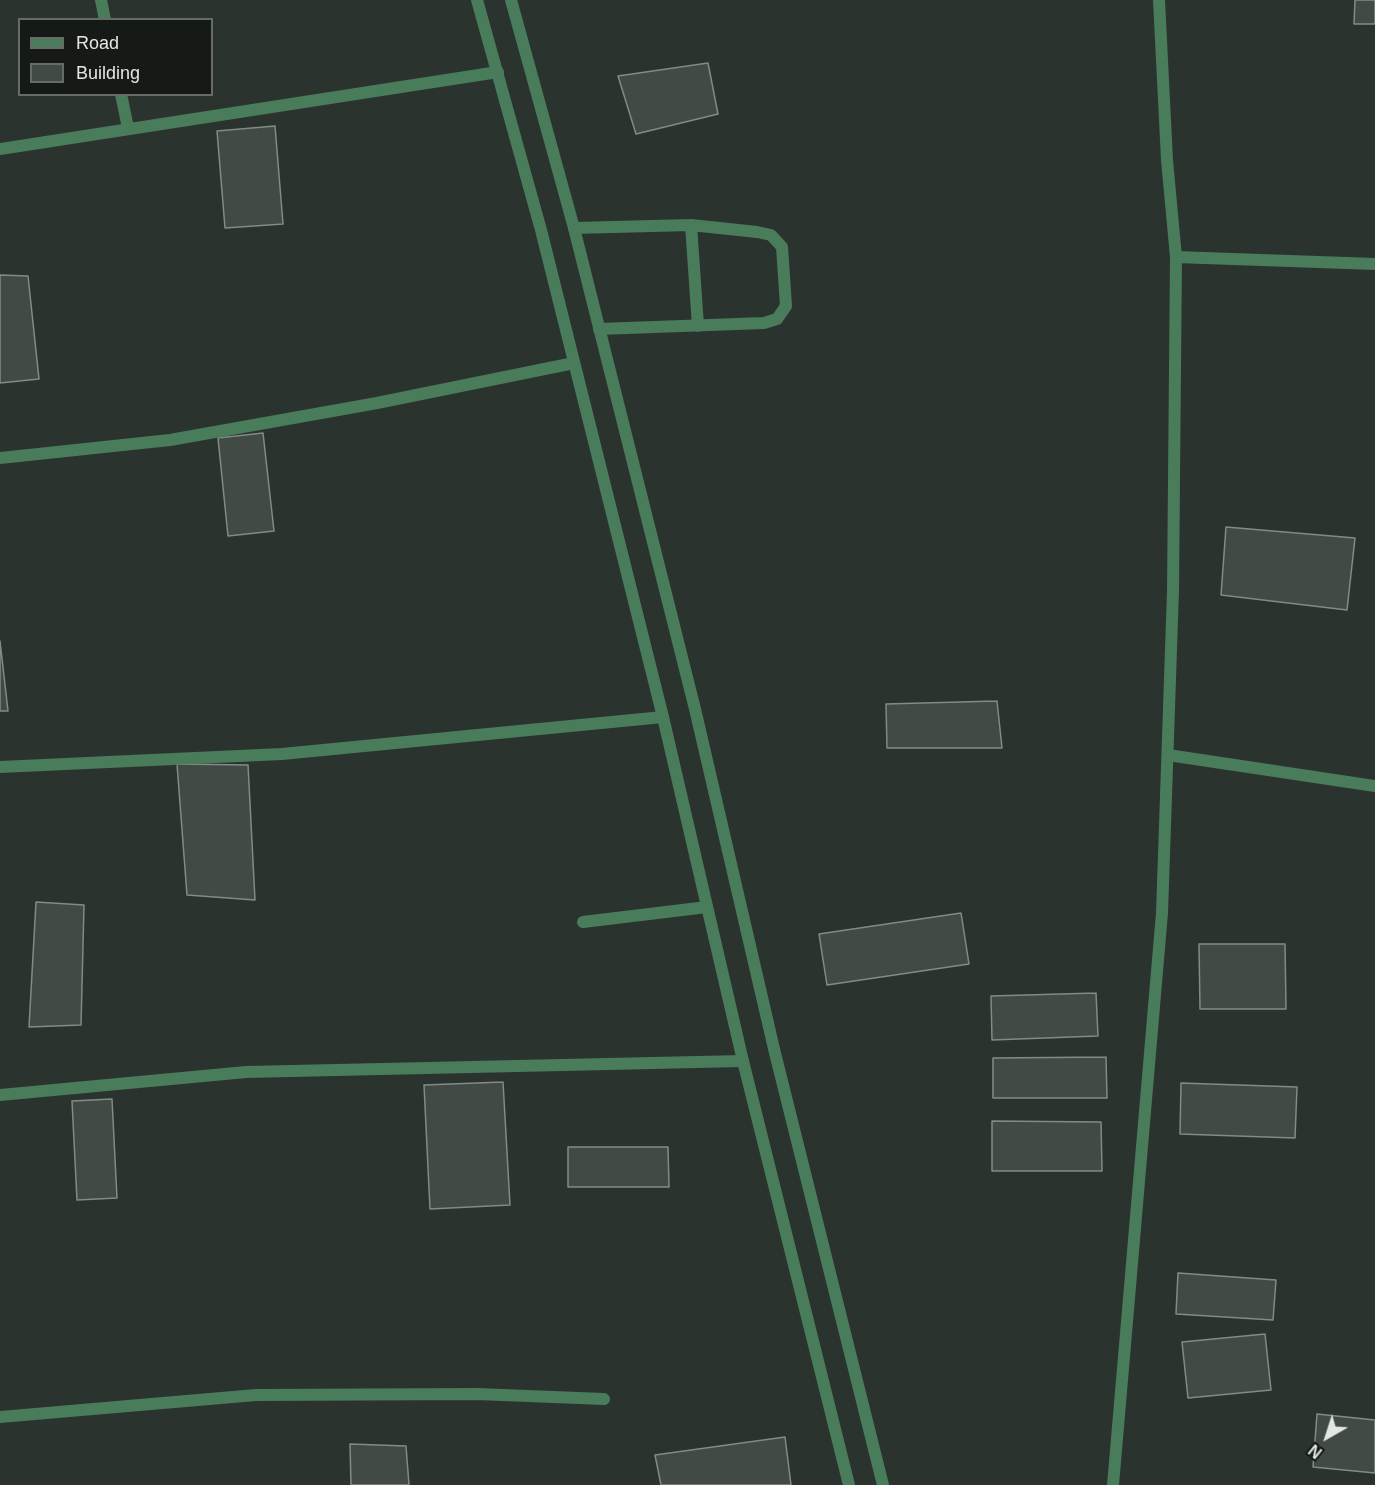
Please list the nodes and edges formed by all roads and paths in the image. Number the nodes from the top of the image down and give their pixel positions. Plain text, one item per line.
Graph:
1 (101, 0) edge
2 (477, 0) edge
3 (511, 0) edge
4 (1159, 0) edge
5 (105, 18) edge
6 (498, 72) junction
7 (121, 96) edge
8 (128, 128) junction
9 (0, 149) edge
10 (691, 225) junction
11 (574, 228) junction
12 (1176, 257) junction
13 (1375, 264) edge
14 (698, 326) junction
15 (599, 329) junction
16 (574, 363) junction
17 (0, 458) edge
18 (663, 717) junction
19 (1168, 755) junction
20 (0, 767) edge
21 (1375, 786) edge
22 (707, 907) junction
23 (583, 922) dead end
24 (743, 1061) junction
25 (0, 1095) edge
26 (604, 1399) dead end
27 (0, 1417) edge
28 (849, 1485) edge
29 (883, 1485) edge
30 (1113, 1485) edge

1 - 5 street
2 - 6 street
3 - 11 street
4 - 12 street
6 - 8 street
6 - 16 street
7 - 8 street
8 - 9 street
10 - 11 street
10 - 14 street
10 - 14 street
11 - 15 street
12 - 13 street
12 - 19 street
14 - 15 street
15 - 29 street
16 - 17 street
16 - 18 street
18 - 20 street
18 - 22 street
19 - 21 street
19 - 30 street
22 - 23 street
22 - 24 street
24 - 25 street
24 - 28 street
26 - 27 street

